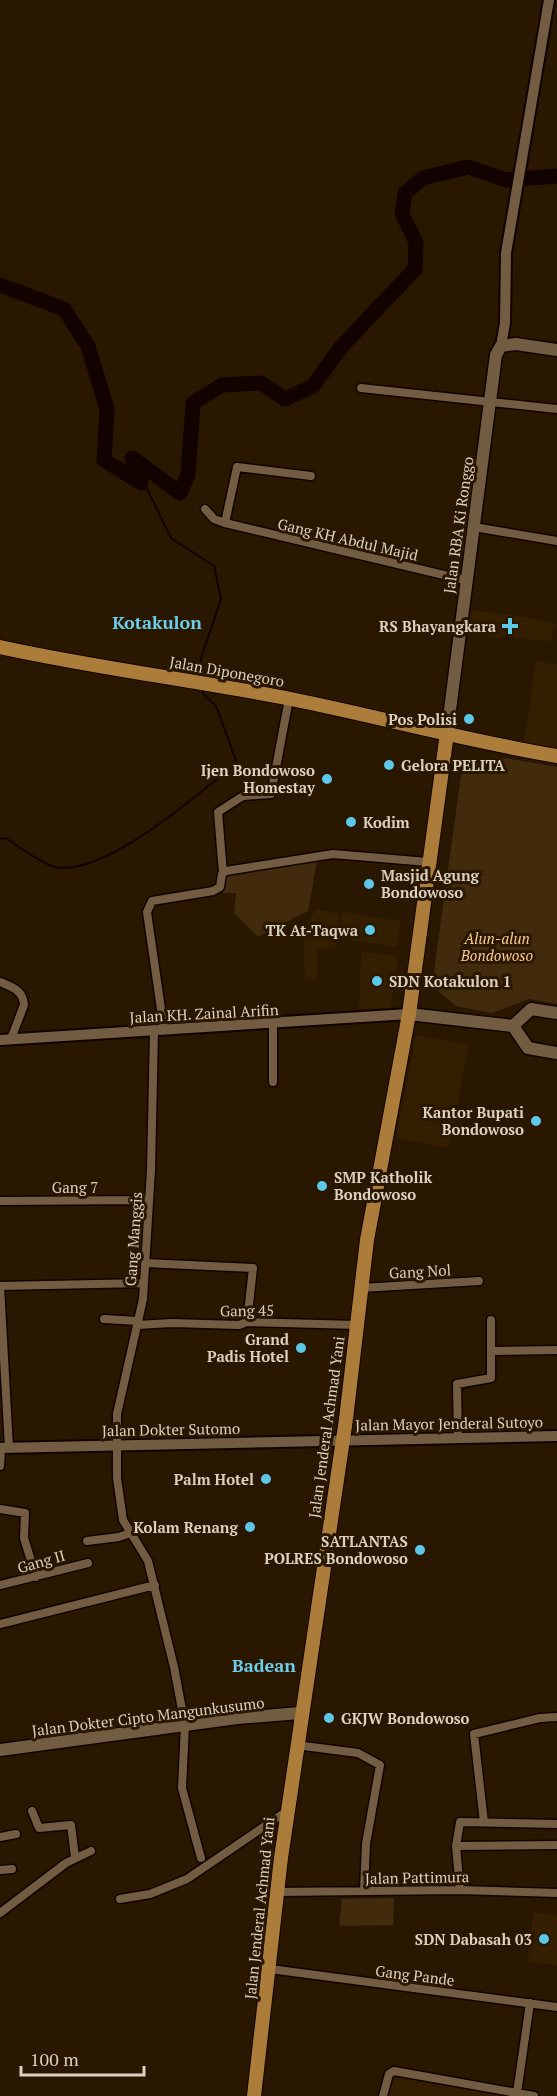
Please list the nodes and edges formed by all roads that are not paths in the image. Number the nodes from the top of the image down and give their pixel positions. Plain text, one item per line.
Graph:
1 (549, 0) edge
2 (505, 323) junction
3 (516, 344) junction
4 (501, 346) junction
5 (557, 350) edge
6 (361, 388) dead end
7 (491, 401) junction
8 (557, 409) edge
9 (311, 476) dead end
10 (205, 509) dead end
11 (225, 523) junction
12 (474, 527) junction
13 (557, 541) edge
14 (465, 580) junction
15 (0, 647) edge
16 (289, 699) junction
17 (447, 733) junction
18 (557, 756) edge
19 (429, 862) junction
20 (223, 873) junction
21 (0, 982) edge
22 (557, 1013) edge
23 (410, 1014) junction
24 (273, 1024) junction
25 (513, 1026) junction
26 (159, 1031) junction
27 (6, 1039) edge
28 (557, 1053) edge
29 (273, 1082) dead end
30 (149, 1200) junction
31 (0, 1201) edge
32 (145, 1263) junction
33 (479, 1281) dead end
34 (144, 1283) junction
35 (0, 1286) edge
36 (361, 1288) junction
37 (104, 1319) dead end
38 (491, 1320) dead end
39 (247, 1322) junction
40 (138, 1323) junction
41 (357, 1325) junction
42 (557, 1350) edge
43 (491, 1351) junction
44 (557, 1436) edge
45 (458, 1438) junction
46 (343, 1440) junction
47 (115, 1445) junction
48 (4, 1448) edge
49 (0, 1466) edge
50 (0, 1509) edge
51 (130, 1533) junction
52 (87, 1541) dead end
53 (88, 1563) dead end
54 (36, 1577) junction
55 (0, 1585) edge
56 (155, 1585) junction
57 (0, 1624) edge
58 (300, 1713) junction
59 (557, 1717) edge
60 (185, 1725) junction
61 (296, 1745) junction
62 (0, 1750) edge
63 (32, 1811) dead end
64 (286, 1817) junction
65 (484, 1822) junction
66 (557, 1824) edge
67 (16, 1834) dead end
68 (0, 1837) edge
69 (557, 1845) edge
70 (456, 1846) junction
71 (91, 1851) dead end
72 (75, 1857) junction
73 (201, 1858) dead end
74 (12, 1869) dead end
75 (0, 1870) edge
76 (460, 1890) junction
77 (364, 1891) junction
78 (276, 1892) junction
79 (557, 1893) edge
80 (120, 1899) dead end
81 (0, 1913) edge
82 (270, 1969) junction
83 (530, 2003) junction
84 (557, 2007) edge
85 (517, 2093) junction
86 (254, 2096) edge
87 (383, 2096) edge
88 (534, 2096) edge

1 - 2 street, Jalan RBA Ki Ronggo
2 - 3 street, Jalan RBA Ki Ronggo
2 - 4 street, Jalan RBA Ki Ronggo
3 - 4 main road
3 - 5 main road
4 - 7 main road, Jalan RBA Ki Ronggo
6 - 7 street
7 - 8 street
7 - 12 main road, Jalan RBA Ki Ronggo
9 - 11 street
10 - 11 street
11 - 14 street, Gang KH Abdul Majid
12 - 13 street
12 - 14 main road, Jalan RBA Ki Ronggo
14 - 17 main road, Jalan RBA Ki Ronggo
15 - 16 main road, Jalan Diponegoro
16 - 17 main road, Jalan Diponegoro
16 - 20 street
17 - 18 main road, Jalan Diponegoro
17 - 19 main road, Jalan Jenderal Achmad Yani
19 - 20 street
19 - 23 main road, Jalan Jenderal Achmad Yani
20 - 26 street, Gang Manggis
21 - 27 street
22 - 25 main road
23 - 24 street, Jalan KH. Zainal Arifin
23 - 25 main road
23 - 36 main road, Jalan Jenderal Achmad Yani
24 - 26 street, Jalan KH. Zainal Arifin
24 - 29 street
25 - 28 main road
26 - 27 street, Jalan KH. Zainal Arifin
26 - 30 street, Gang Manggis
30 - 31 street, Gang 7
30 - 32 street, Gang Manggis
32 - 34 street, Gang Manggis
32 - 39 street
33 - 36 street, Gang Nol
34 - 35 street
34 - 40 street, Gang Manggis
35 - 48 street
36 - 41 main road, Jalan Jenderal Achmad Yani
37 - 40 street, Gang 45
38 - 43 street
39 - 40 street, Gang 45
39 - 41 street, Gang 45
40 - 47 street, Gang Manggis
41 - 46 main road, Jalan Jenderal Achmad Yani
42 - 43 street
43 - 45 street
44 - 45 street, Jalan Mayor Jenderal Sutoyo
45 - 46 street, Jalan Mayor Jenderal Sutoyo
46 - 47 street, Jalan Dokter Sutomo
46 - 58 main road, Jalan Jenderal Achmad Yani
47 - 48 street, Jalan Dokter Sutomo
47 - 51 street, Gang Manggis
48 - 49 street
50 - 54 street
51 - 52 street
51 - 56 street, Gang Manggis
53 - 54 street, Gang II
54 - 55 street, Gang II
56 - 57 street
56 - 60 street, Gang Manggis
58 - 60 main road, Jalan Dokter Cipto Mangunkusumo
58 - 61 main road, Jalan Jenderal Achmad Yani
59 - 65 street
60 - 62 main road, Jalan Dokter Cipto Mangunkusumo
60 - 73 street, Gang Manggis
61 - 64 main road, Jalan Jenderal Achmad Yani
61 - 77 street
63 - 72 street
64 - 78 main road, Jalan Jenderal Achmad Yani
64 - 80 street
65 - 66 street
65 - 70 street
67 - 68 street
69 - 70 street
70 - 76 street
71 - 72 street
72 - 81 street
74 - 75 street
76 - 77 street, Jalan Pattimura
76 - 79 street, Jalan Pattimura
77 - 78 street, Jalan Pattimura
78 - 82 main road, Jalan Jenderal Achmad Yani
82 - 83 street, Gang Pande
82 - 86 main road, Jalan Jenderal Achmad Yani
83 - 84 street, Gang Pande
83 - 85 street
85 - 87 street
85 - 88 street

